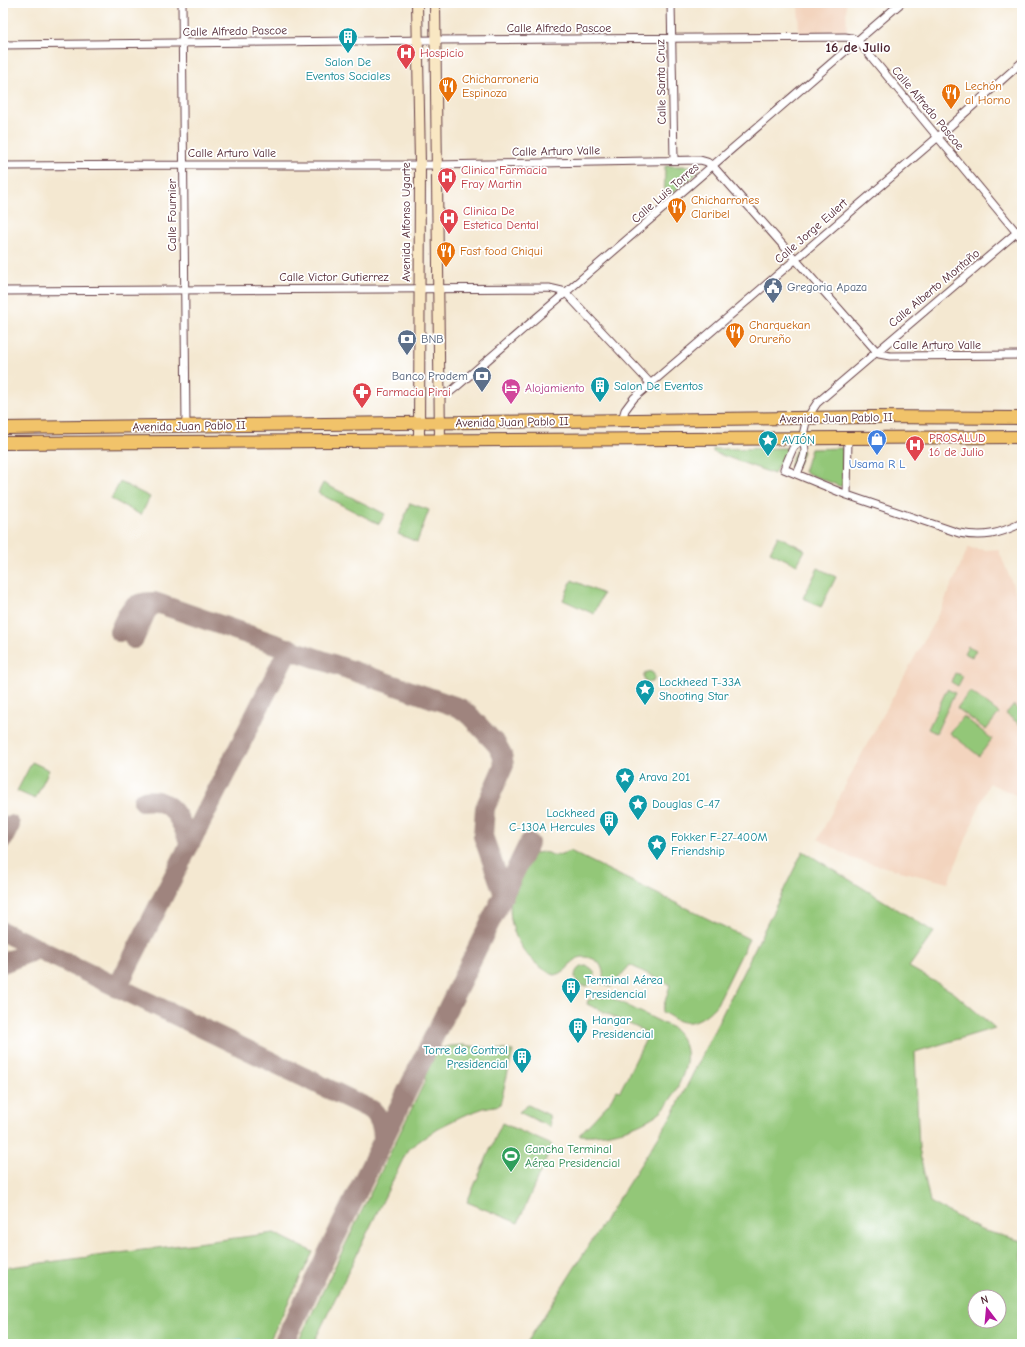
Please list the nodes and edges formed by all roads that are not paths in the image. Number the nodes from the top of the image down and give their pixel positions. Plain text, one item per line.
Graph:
1 (182, 3) edge
2 (418, 3) edge
3 (435, 3) edge
4 (671, 3) edge
5 (902, 3) edge
6 (670, 39) junction
7 (418, 40) junction
8 (435, 40) junction
9 (858, 41) junction
10 (182, 43) junction
11 (3, 45) edge
12 (1022, 62) edge
13 (938, 137) junction
14 (674, 160) junction
15 (183, 164) junction
16 (420, 164) junction
17 (437, 165) junction
18 (3, 166) edge
19 (713, 166) junction
20 (1019, 230) edge
21 (1022, 239) edge
22 (795, 260) junction
23 (419, 288) junction
24 (438, 288) junction
25 (184, 289) junction
26 (3, 291) edge
27 (566, 294) junction
28 (876, 352) junction
29 (1022, 355) edge
30 (650, 383) junction
31 (440, 395) junction
32 (807, 418) junction
33 (1022, 418) edge
34 (622, 420) junction
35 (420, 423) junction
36 (440, 423) junction
37 (186, 426) junction
38 (3, 428) edge
39 (1022, 437) edge
40 (802, 438) junction
41 (848, 438) junction
42 (419, 440) junction
43 (440, 440) junction
44 (3, 443) edge
45 (797, 474) junction
46 (847, 495) junction
47 (1022, 523) edge

1 - 10 street, Calle Fournier
2 - 7 main road, Avenida Alfonso Ugarte
3 - 8 main road
4 - 6 street, Calle Santa Cruz
5 - 9 street, Calle Luis Torres
6 - 8 street, Calle Alfredo Pascoe
6 - 9 street, Calle Alfredo Pascoe
6 - 14 street, Calle Santa Cruz
7 - 8 street, Calle Alfredo Pascoe
7 - 10 street, Calle Alfredo Pascoe
7 - 16 main road, Avenida Alfonso Ugarte
8 - 17 main road
9 - 13 street, Calle Alfredo Pascoe
9 - 19 street, Calle Luis Torres
10 - 11 street, Calle Alfredo Pascoe
10 - 15 street, Calle Fournier
12 - 13 street, Calle Jorge Eulert
13 - 20 street, Calle Alfredo Pascoe
13 - 22 street, Calle Jorge Eulert
14 - 17 street, Calle Arturo Valle
14 - 19 street, Calle Arturo Valle
15 - 16 street, Calle Arturo Valle
15 - 18 street, Calle Arturo Valle
15 - 25 street, Calle Fournier
16 - 17 street, Calle Arturo Valle
16 - 23 main road, Avenida Alfonso Ugarte
17 - 24 main road
19 - 22 street, Calle Arturo Valle
19 - 27 street, Calle Luis Torres
20 - 21 street, Calle Alfredo Pascoe
20 - 28 street, Calle Alberto Montaño
22 - 28 street, Calle Arturo Valle
22 - 30 street, Calle Jorge Eulert
23 - 24 street, Calle Victor Gutierrez
23 - 25 street, Calle Victor Gutierrez
23 - 35 main road, Avenida Alfonso Ugarte
24 - 27 street, Calle Victor Gutierrez
24 - 31 main road
25 - 26 street, Calle Victor Gutierrez
25 - 37 street, Calle Fournier
27 - 30 street, Calle Victor Gutierrez
27 - 31 street, Calle Luis Torres
28 - 29 street, Calle Arturo Valle
28 - 32 street, Calle Alberto Montaño
30 - 34 street, Calle Jorge Eulert
31 - 36 main road
32 - 33 highway, Avenida Juan Pablo II
32 - 34 highway, Avenida Juan Pablo II
32 - 40 street, Calle Alberto Montaño
34 - 36 highway, Avenida Juan Pablo II
35 - 36 highway, Avenida Juan Pablo II
35 - 37 highway, Avenida Juan Pablo II
35 - 42 main road, Avenida Alfonso Ugarte
36 - 43 main road
37 - 38 highway, Avenida Juan Pablo II
39 - 41 highway, Avenida Juan Pablo II
40 - 41 highway, Avenida Juan Pablo II
40 - 43 highway, Avenida Juan Pablo II
40 - 45 street
40 - 45 street
41 - 46 street
42 - 43 highway, Avenida Juan Pablo II
42 - 44 highway, Avenida Juan Pablo II
45 - 46 street
46 - 47 street

